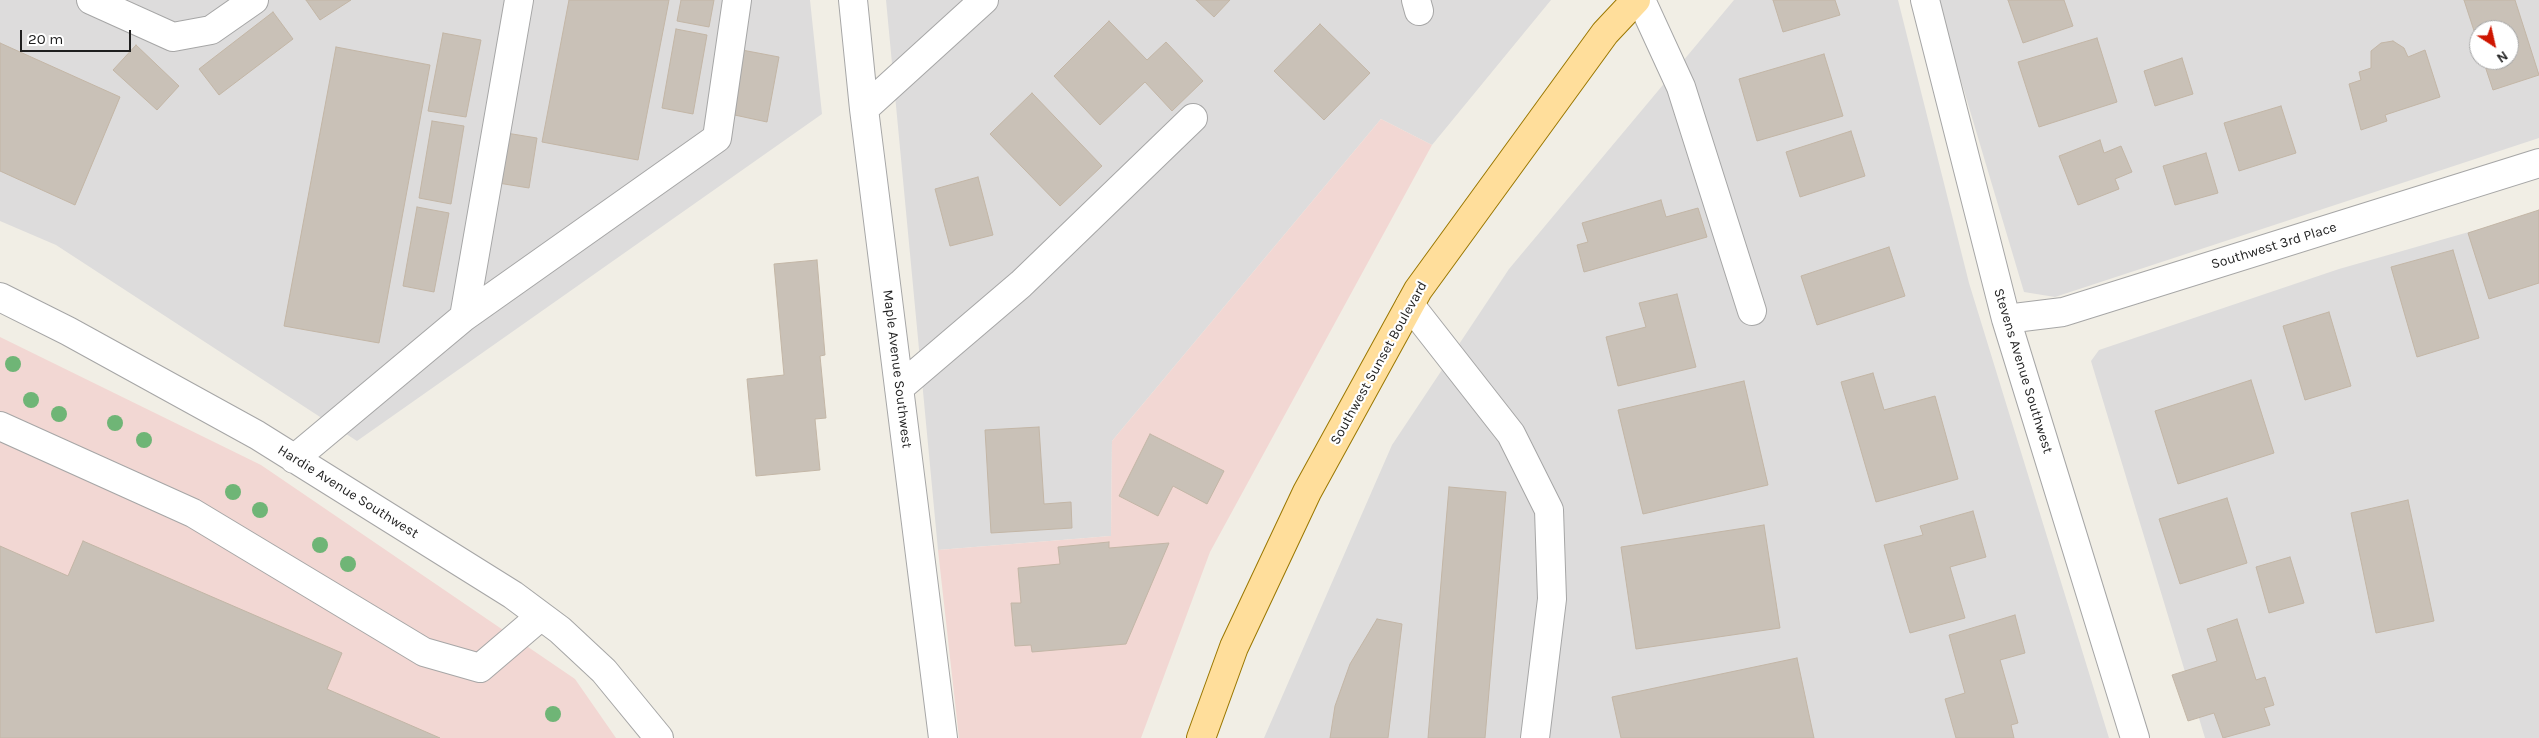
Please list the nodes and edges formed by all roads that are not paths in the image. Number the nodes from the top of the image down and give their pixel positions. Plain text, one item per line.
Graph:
1 (91, 0) edge
2 (254, 0) edge
3 (519, 0) edge
4 (737, 0) edge
5 (853, 0) edge
6 (984, 0) edge
7 (1636, 0) edge
8 (1641, 0) edge
9 (1925, 0) edge
10 (864, 109) junction
11 (1193, 118) dead end
12 (2539, 163) edge
13 (0, 297) edge
14 (1410, 305) junction
15 (1752, 311) dead end
16 (464, 316) junction
17 (2006, 319) junction
18 (899, 388) junction
19 (0, 426) edge
20 (294, 459) junction
21 (541, 616) junction
22 (659, 738) edge
23 (943, 738) edge
24 (1201, 738) edge
25 (1535, 738) edge
26 (2135, 738) edge

1 - 2 street
3 - 16 street
4 - 16 street
5 - 10 street, Maple Avenue Southwest
6 - 10 street
7 - 14 main road, Southwest Sunset Boulevard
8 - 15 street
9 - 17 street, Stevens Avenue Southwest
10 - 18 street, Maple Avenue Southwest
11 - 18 street
12 - 17 street, Southwest 3rd Place
13 - 20 street, Hardie Avenue Southwest
14 - 24 main road, Southwest Sunset Boulevard
14 - 25 street
16 - 20 street
17 - 26 street, Stevens Avenue Southwest
18 - 23 street, Maple Avenue Southwest
19 - 21 street
20 - 21 street, Hardie Avenue Southwest
21 - 22 street, Hardie Avenue Southwest

